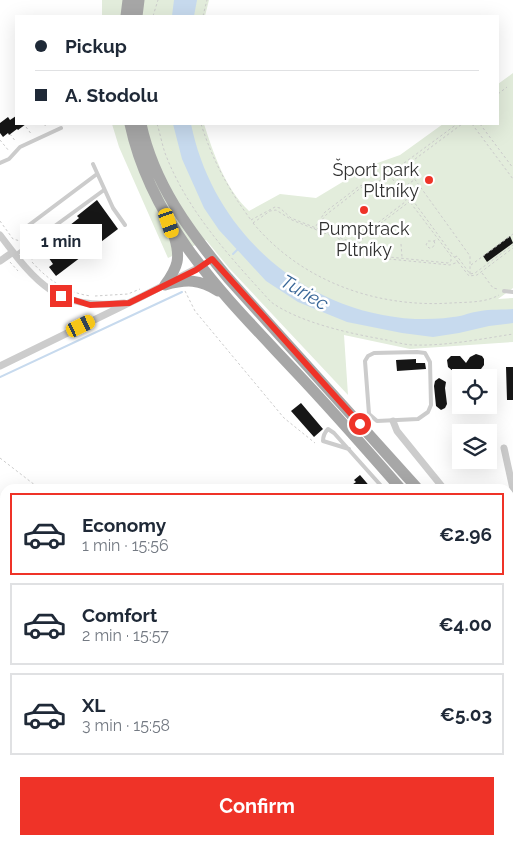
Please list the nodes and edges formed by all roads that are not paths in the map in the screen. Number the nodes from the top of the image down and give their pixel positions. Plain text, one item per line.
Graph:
1 (128, 0) edge
2 (139, 0) edge
3 (126, 15) edge
4 (137, 15) edge
5 (130, 125) edge
6 (141, 125) edge
7 (61, 128) dead end
8 (0, 163) edge
9 (93, 164) dead end
10 (97, 174) junction
11 (104, 190) junction
12 (169, 223) junction
13 (125, 225) dead end
14 (0, 234) edge
15 (33, 242) junction
16 (14, 253) junction
17 (3, 259) edge
18 (212, 259) junction
19 (201, 266) junction
20 (166, 285) junction
21 (504, 291) road end
22 (513, 292) edge
23 (223, 294) junction
24 (129, 303) junction
25 (0, 366) edge
26 (393, 421) junction
27 (504, 448) dead end
28 (349, 449) junction
29 (380, 484) edge
30 (397, 484) edge
31 (414, 484) edge
32 (440, 484) edge
33 (512, 484) edge

1 - 3 main road
2 - 4 main road
5 - 12 main road
6 - 18 main road
7 - 8 lane
9 - 10 lane
10 - 11 lane
10 - 15 lane
11 - 13 lane
11 - 15 lane
12 - 19 main road
12 - 20 main road
14 - 16 street
15 - 16 lane
16 - 17 street
16 - 24 street
18 - 19 street
18 - 31 main road
19 - 20 street
19 - 23 main road
20 - 23 main road
20 - 24 street
21 - 22 lane
23 - 30 main road
24 - 25 street
26 - 26 lane
26 - 32 street
27 - 33 street
28 - 28 lane
28 - 29 lane

